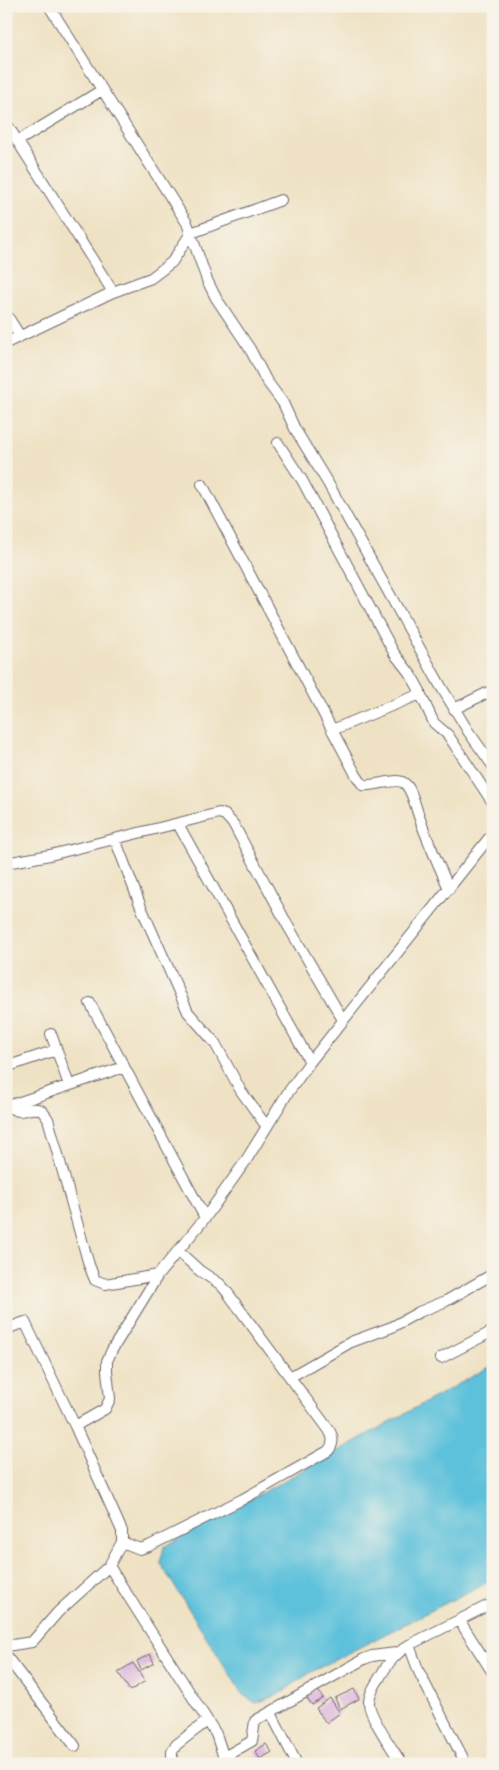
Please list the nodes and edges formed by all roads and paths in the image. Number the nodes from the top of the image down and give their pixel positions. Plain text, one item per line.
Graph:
1 (49, 6) edge
2 (102, 90) junction
3 (6, 123) edge
4 (12, 138) edge
5 (280, 200) dead end
6 (191, 233) junction
7 (113, 292) junction
8 (6, 314) edge
9 (20, 336) junction
10 (6, 343) edge
11 (278, 444) dead end
12 (202, 484) dead end
13 (493, 690) edge
14 (420, 694) junction
15 (454, 709) junction
16 (332, 730) junction
17 (493, 766) edge
18 (493, 803) edge
19 (178, 824) junction
20 (493, 833) edge
21 (116, 839) junction
22 (6, 863) edge
23 (449, 889) junction
24 (90, 1003) dead end
25 (343, 1020) junction
26 (50, 1034) dead end
27 (56, 1050) junction
28 (310, 1062) junction
29 (6, 1067) edge
30 (124, 1067) junction
31 (69, 1085) junction
32 (7, 1105) edge
33 (267, 1127) junction
34 (205, 1218) junction
35 (178, 1251) junction
36 (493, 1274) edge
37 (158, 1275) junction
38 (6, 1329) edge
39 (493, 1331) edge
40 (441, 1358) dead end
41 (290, 1377) junction
42 (75, 1426) junction
43 (122, 1542) junction
44 (109, 1566) junction
45 (493, 1603) edge
46 (459, 1620) junction
47 (6, 1646) edge
48 (408, 1646) junction
49 (396, 1653) junction
50 (6, 1656) edge
51 (493, 1673) edge
52 (271, 1713) junction
53 (207, 1721) junction
54 (75, 1746) dead end
55 (225, 1761) edge
56 (172, 1764) edge
57 (296, 1764) edge
58 (402, 1764) edge
59 (466, 1764) edge

1 - 2 street
2 - 4 street
2 - 6 street
3 - 4 street
4 - 7 street
5 - 6 street
6 - 7 street
6 - 15 street
7 - 9 street
8 - 9 street
9 - 10 street
11 - 14 street
12 - 16 street
13 - 15 street
14 - 16 street
14 - 18 street
15 - 17 street
16 - 23 street
19 - 21 street
19 - 25 street
19 - 28 street
20 - 23 street
21 - 22 street
21 - 33 street
23 - 25 street
24 - 30 street
25 - 28 street
26 - 27 street
27 - 29 street
27 - 31 street
28 - 33 street
30 - 31 street
30 - 34 street
31 - 32 street
32 - 37 street
33 - 34 street
34 - 35 street
35 - 37 street
35 - 41 street
36 - 41 street
37 - 42 street
38 - 42 street
39 - 40 street
41 - 43 street
42 - 43 street
43 - 44 street
44 - 47 street
44 - 53 street
45 - 46 street
46 - 48 street
46 - 51 street
48 - 49 street
48 - 59 street
49 - 52 street
49 - 58 street
50 - 54 street
52 - 55 street
52 - 57 street
53 - 55 street
53 - 56 street

